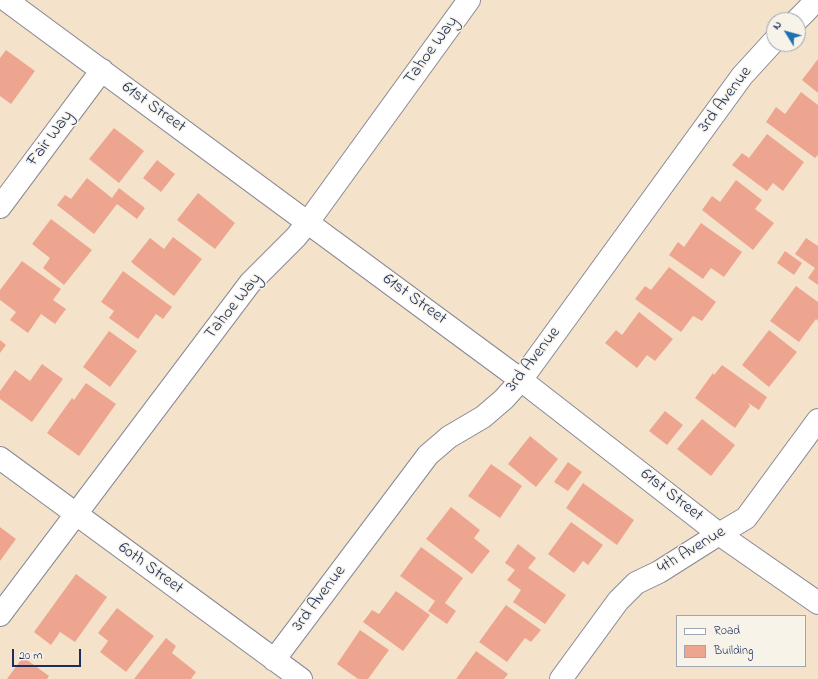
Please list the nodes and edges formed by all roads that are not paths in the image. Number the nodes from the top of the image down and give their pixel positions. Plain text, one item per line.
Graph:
1 (6, 0) edge
2 (469, 0) edge
3 (816, 0) edge
4 (805, 12) edge
5 (766, 50) edge
6 (102, 70) junction
7 (0, 208) edge
8 (308, 222) junction
9 (522, 380) junction
10 (818, 420) edge
11 (0, 458) edge
12 (76, 514) junction
13 (719, 534) junction
14 (818, 604) edge
15 (0, 615) edge
16 (274, 660) junction
17 (301, 679) edge
18 (561, 679) edge

1 - 6 street, 61st Street
2 - 8 street, Tahoe Way
3 - 4 street
5 - 9 street, 3rd Avenue
6 - 7 street, Fair Way
6 - 8 street, 61st Street
8 - 9 street, 61st Street
8 - 12 street, Tahoe Way
9 - 13 street, 61st Street
9 - 16 street, 3rd Avenue
10 - 13 street, 4th Avenue
11 - 12 street, 60th Street
12 - 15 street, Tahoe Way
12 - 16 street, 60th Street
13 - 14 street, 61st Street
13 - 18 street, 4th Avenue
16 - 17 street, 60th Street

